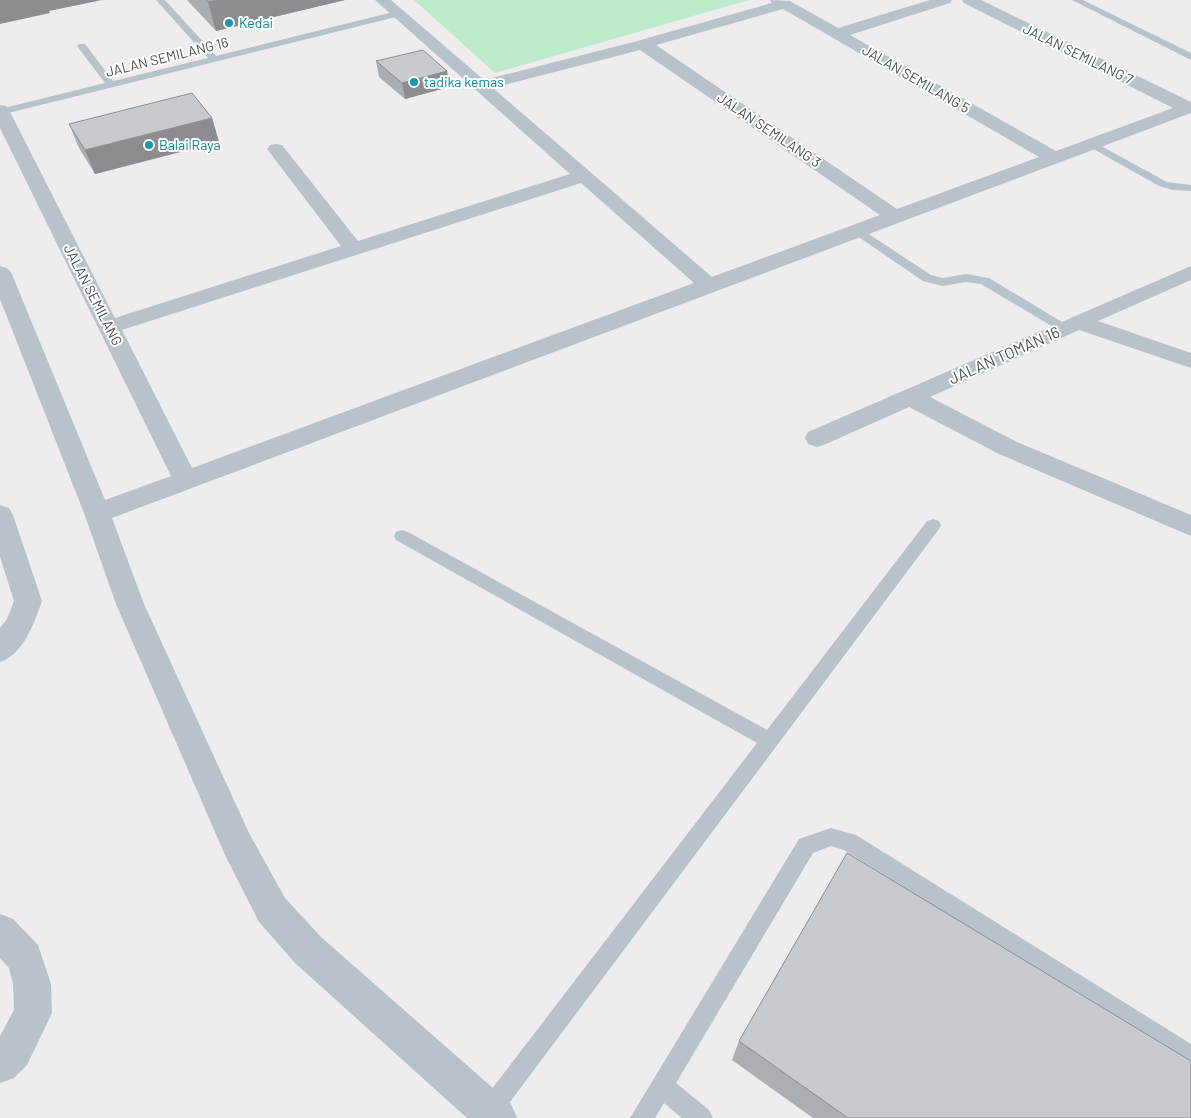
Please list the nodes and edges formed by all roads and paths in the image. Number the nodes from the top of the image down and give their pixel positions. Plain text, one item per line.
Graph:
1 (160, 0) edge
2 (382, 0) edge
3 (945, 0) edge
4 (969, 0) edge
5 (1076, 0) edge
6 (781, 2) edge
7 (397, 14) junction
8 (836, 34) junction
9 (643, 44) junction
10 (82, 46) dead end
11 (1191, 57) edge
12 (214, 59) junction
13 (111, 84) junction
14 (481, 86) junction
15 (1190, 108) edge
16 (0, 111) edge
17 (1092, 144) junction
18 (276, 149) dead end
19 (1055, 158) junction
20 (584, 176) junction
21 (1191, 188) edge
22 (896, 216) junction
23 (858, 231) junction
24 (354, 249) junction
25 (0, 272) edge
26 (1191, 272) edge
27 (710, 286) junction
28 (1072, 325) junction
29 (109, 328) junction
30 (1191, 361) edge
31 (910, 397) junction
32 (817, 438) dead end
33 (186, 480) junction
34 (97, 513) junction
35 (0, 515) edge
36 (933, 525) dead end
37 (1191, 526) edge
38 (402, 536) dead end
39 (0, 650) edge
40 (770, 741) junction
41 (0, 932) edge
42 (1191, 1057) edge
43 (0, 1064) edge
44 (662, 1087) junction
45 (490, 1116) edge
46 (642, 1118) edge
47 (701, 1118) edge

1 - 12 lane
2 - 7 street
3 - 8 street
4 - 15 street, JALAN SEMILANG 7
5 - 11 lane
6 - 8 street, JALAN SEMILANG 5
6 - 9 street
7 - 12 lane, JALAN SEMILANG 16
7 - 14 street
8 - 19 street, JALAN SEMILANG 5
9 - 14 street
9 - 22 street, JALAN SEMILANG 3
10 - 13 lane
12 - 13 lane, JALAN SEMILANG 16
13 - 16 lane, JALAN SEMILANG 16
14 - 20 street
15 - 17 street
16 - 29 street, JALAN SEMILANG
17 - 19 street
17 - 21 lane
18 - 24 street
19 - 22 street
20 - 24 street
20 - 27 street
22 - 23 street
23 - 27 street
23 - 28 lane
24 - 29 street
25 - 34 street
26 - 28 street, JALAN TOMAN 16
27 - 33 street
28 - 30 street
28 - 31 street, JALAN TOMAN 16
29 - 33 street, JALAN SEMILANG
31 - 32 street, JALAN TOMAN 16
31 - 37 street
33 - 34 street
34 - 45 street
35 - 39 street
36 - 40 lane
38 - 40 lane
40 - 45 lane
41 - 43 street
42 - 44 lane
44 - 46 lane
44 - 47 lane

